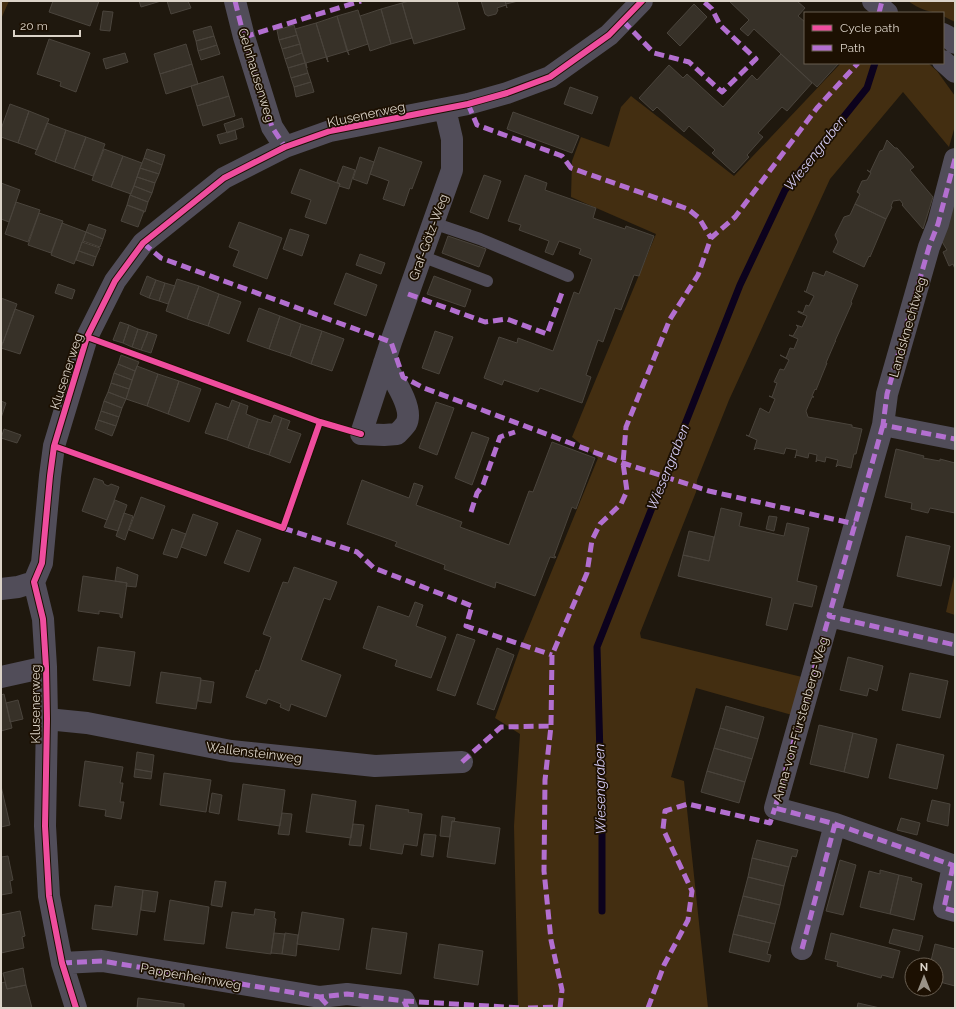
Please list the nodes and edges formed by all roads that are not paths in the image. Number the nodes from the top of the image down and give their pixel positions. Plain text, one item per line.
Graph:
1 (235, 1) edge
2 (642, 1) edge
3 (873, 1) edge
4 (886, 12) edge
5 (944, 34) edge
6 (955, 43) edge
7 (944, 62) edge
8 (955, 72) edge
9 (444, 109) junction
10 (285, 147) junction
11 (955, 159) edge
12 (433, 223) junction
13 (421, 256) junction
14 (568, 276) dead end
15 (487, 281) dead end
16 (384, 363) dead end
17 (883, 425) junction
18 (955, 439) edge
19 (34, 582) junction
20 (1, 588) edge
21 (829, 616) junction
22 (955, 645) edge
23 (46, 667) junction
24 (1, 677) edge
25 (47, 719) junction
26 (462, 762) dead end
27 (835, 824) junction
28 (954, 866) edge
29 (955, 911) edge
30 (802, 949) dead end
31 (62, 963) junction
32 (325, 1003) edge
33 (76, 1008) edge
34 (407, 1008) edge

1 - 10 street, Gelnhausenweg
2 - 9 street, Klusenerweg
3 - 4 street
5 - 6 street
7 - 8 street
9 - 10 street, Klusenerweg
9 - 12 street, Graf-Götz-Weg
10 - 19 street, Klusenerweg
11 - 17 street, Landsknechtweg
12 - 13 street, Graf-Götz-Weg
12 - 14 lane
13 - 15 lane
13 - 16 street, Graf-Götz-Weg
17 - 18 street
17 - 21 street, Anna-von-Fürstenberg-Weg
19 - 20 street
19 - 23 street, Klusenerweg
21 - 22 street
21 - 27 street, Anna-von-Fürstenberg-Weg
23 - 24 street, Klusenerweg
23 - 25 street, Klusenerweg
25 - 26 street, Wallensteinweg
25 - 31 street, Klusenerweg
27 - 28 street, Anna-von-Fürstenberg-Weg
27 - 30 street
28 - 29 street, Anna-von-Fürstenberg-Weg
31 - 32 street, Pappenheimweg
31 - 33 street, Klusenerweg
32 - 34 street, Pappenheimweg

